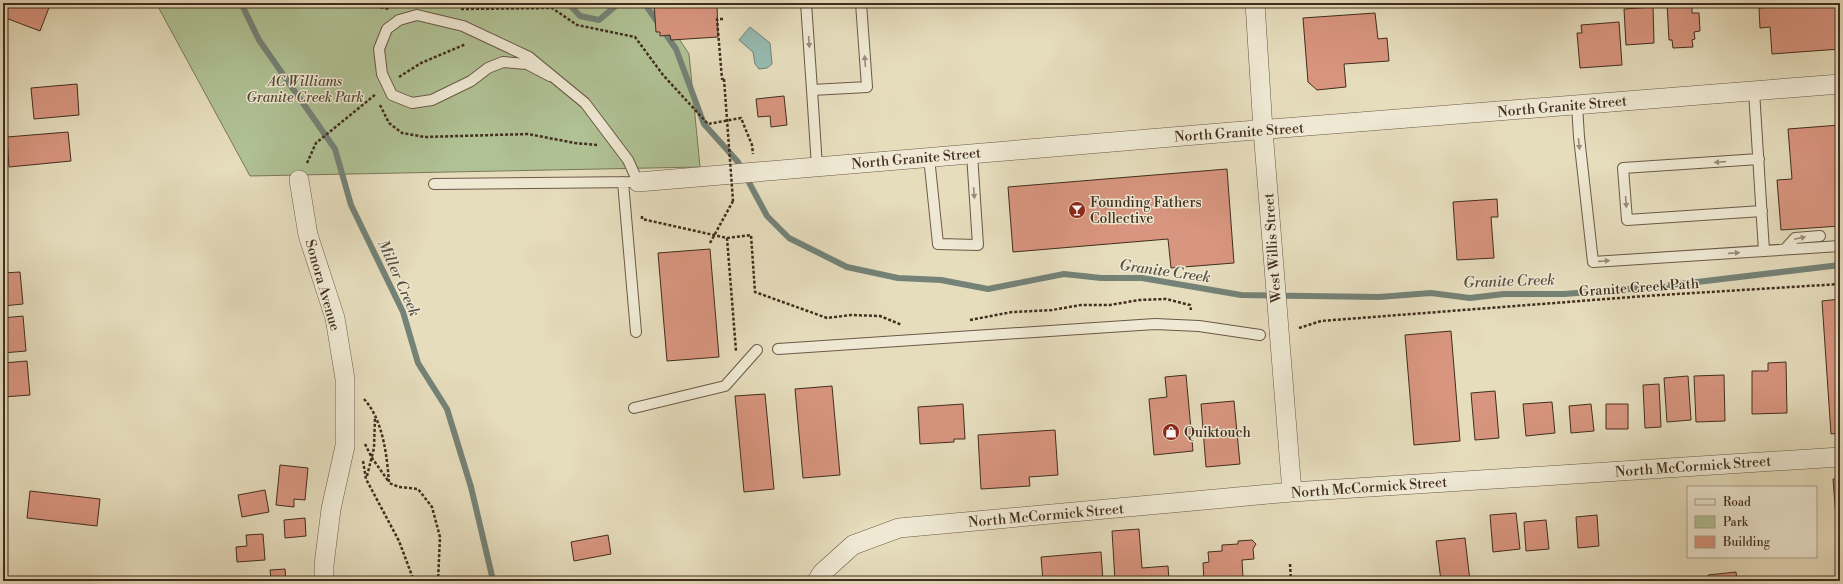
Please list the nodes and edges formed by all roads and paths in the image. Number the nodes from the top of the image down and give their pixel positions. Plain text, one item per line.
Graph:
1 (531, 3) edge
2 (806, 3) edge
3 (861, 3) edge
4 (1256, 3) edge
5 (527, 8) junction
6 (438, 19) junction
7 (723, 19) dead end
8 (482, 35) junction
9 (550, 76) junction
10 (1840, 84) edge
11 (387, 85) junction
12 (812, 90) junction
13 (1754, 91) junction
14 (374, 96) junction
15 (1577, 105) junction
16 (1263, 130) junction
17 (316, 143) dead end
18 (617, 146) junction
19 (972, 154) junction
20 (929, 157) junction
21 (1759, 159) junction
22 (817, 167) junction
23 (755, 172) junction
24 (299, 180) dead end
25 (631, 182) junction
26 (434, 184) dead end
27 (641, 211) dead end
28 (1762, 211) junction
29 (715, 234) junction
30 (1820, 236) dead end
31 (727, 238) junction
32 (710, 243) dead end
33 (1840, 246) edge
34 (1785, 250) junction
35 (1764, 251) junction
36 (1840, 284) edge
37 (903, 325) dead end
38 (1296, 328) dead end
39 (636, 332) dead end
40 (1260, 335) dead end
41 (778, 349) dead end
42 (757, 350) joint
43 (363, 398) dead end
44 (634, 408) dead end
45 (375, 414) junction
46 (362, 437) dead end
47 (1840, 457) edge
48 (372, 458) junction
49 (366, 479) dead end
50 (389, 483) junction
51 (1292, 492) junction
52 (1290, 564) dead end
53 (324, 581) edge
54 (438, 581) edge
55 (817, 581) edge
56 (1291, 581) edge

1 - 5 path
2 -> 12 lane
12 -> 3 lane
4 - 16 street, West Willis Street
5 - 6 path
5 - 23 path
6 - 8 lane
6 - 11 lane
7 - 29 path, bridge
8 - 9 lane
8 - 11 path
9 - 11 lane
9 - 18 lane
10 - 13 street, North Granite Street
11 - 14 path
12 - 22 lane
13 - 15 street, North Granite Street
13 - 21 lane
14 - 17 path
14 - 18 path
15 - 16 street, North Granite Street
15 -> 35 lane
16 - 19 street, North Granite Street
16 - 51 street, West Willis Street
18 - 25 lane
19 - 20 street, North Granite Street
19 -> 20 lane
20 - 22 street, North Granite Street
21 - 28 lane
21 -> 28 lane
22 - 23 street, North Granite Street
23 - 25 street, North Granite Street
24 - 53 street, Sonora Avenue
25 - 26 lane
25 - 39 lane
27 - 29 path
28 - 35 lane
29 - 31 path
29 - 32 path
34 -> 30 lane
31 - 37 path
31 - 42 path
33 - 34 lane
34 - 35 lane
36 - 38 path, Granite Creek Path
40 - 41 lane
42 - 44 lane
43 - 45 path
45 - 48 path
45 - 50 path
46 - 48 path
47 - 51 street, North McCormick Street
48 - 49 path
48 - 50 path
50 - 54 path
51 - 55 street, North McCormick Street
52 - 56 path

